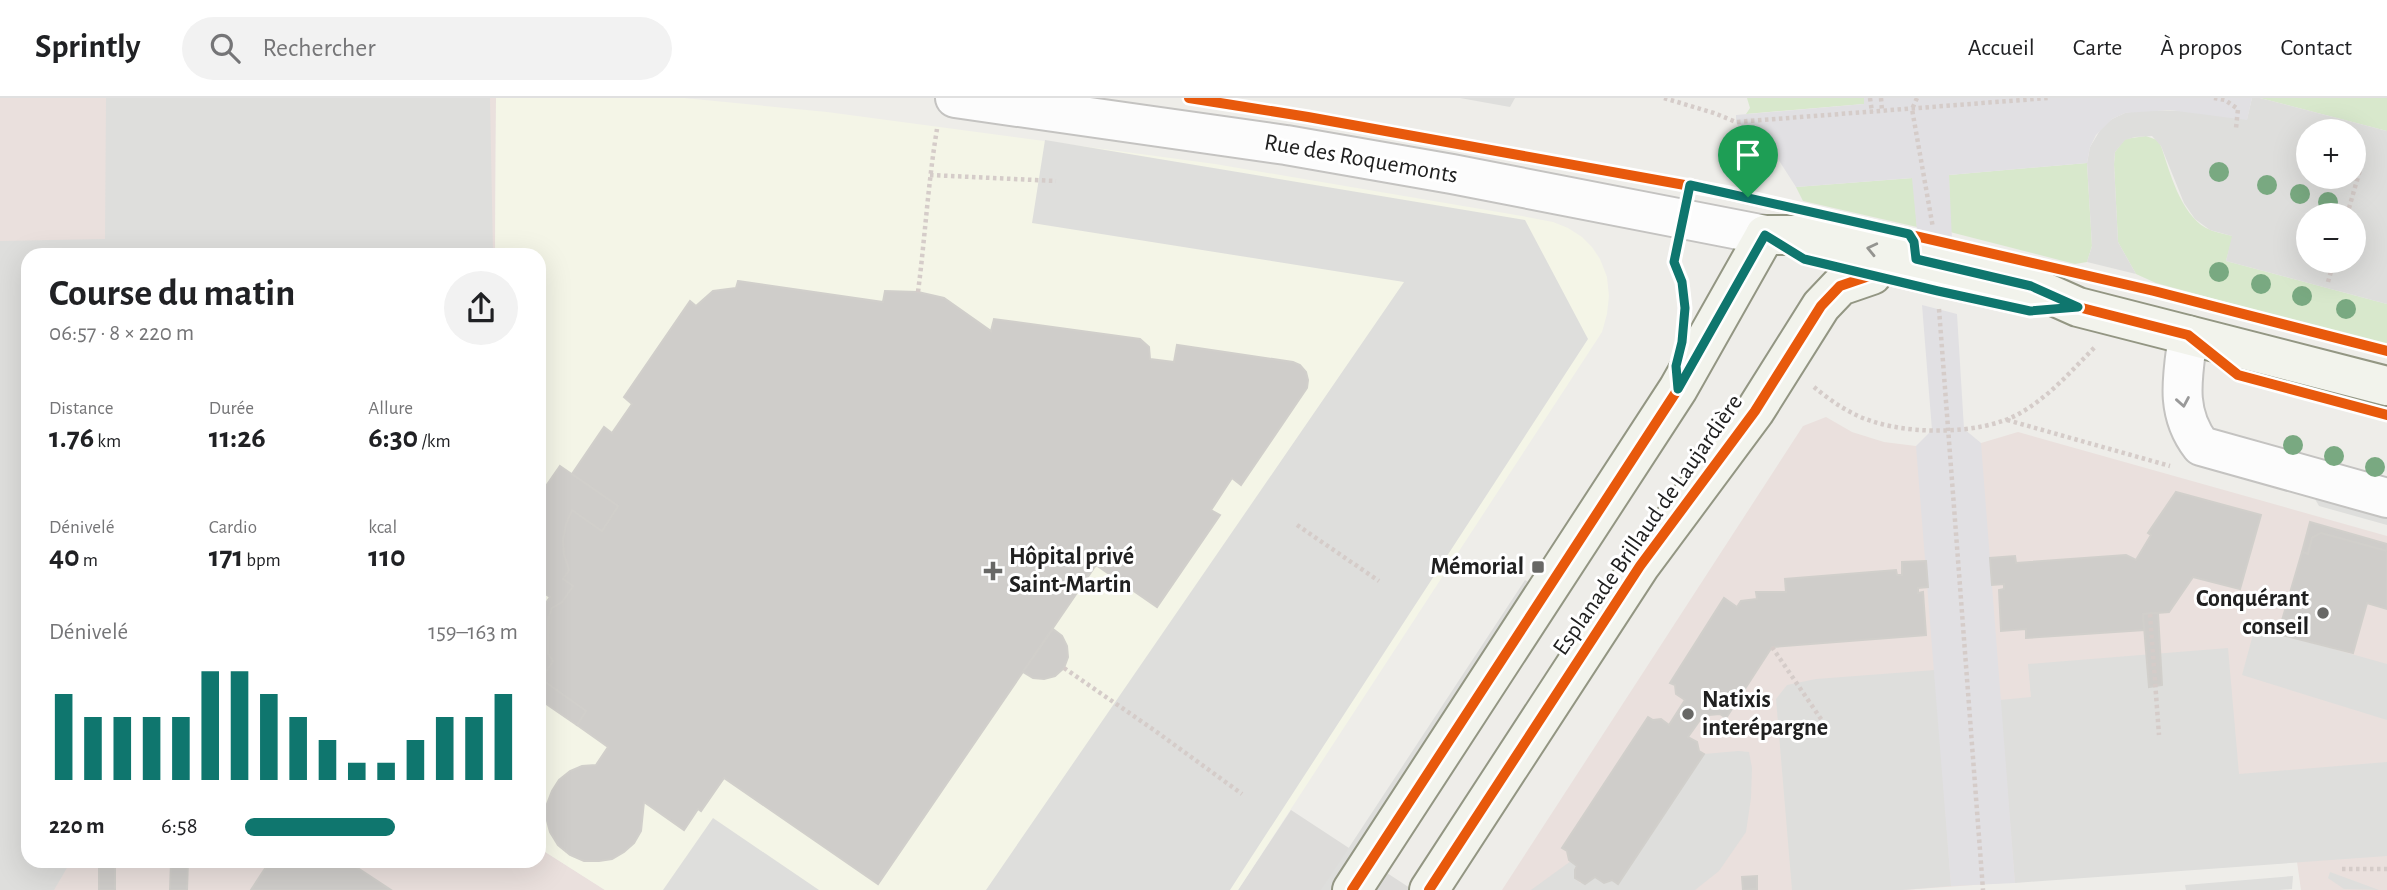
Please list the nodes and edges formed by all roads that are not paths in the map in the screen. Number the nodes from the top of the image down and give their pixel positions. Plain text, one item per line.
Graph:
1 (954, 98) edge
2 (1765, 235) junction
3 (1872, 275) junction
4 (2078, 307) junction
5 (2188, 335) junction
6 (2387, 386) edge
7 (2387, 498) edge
8 (1352, 890) edge
9 (1430, 890) edge

1 - 2 street, Rue des Roquemonts
2 - 3 street
4 -> 2 street
2 - 8 street, Esplanade Brillaud de Laujardière
3 - 4 street
3 - 9 street, Esplanade Brillaud de Laujardière
4 - 5 street
5 - 6 street
5 -> 7 street

